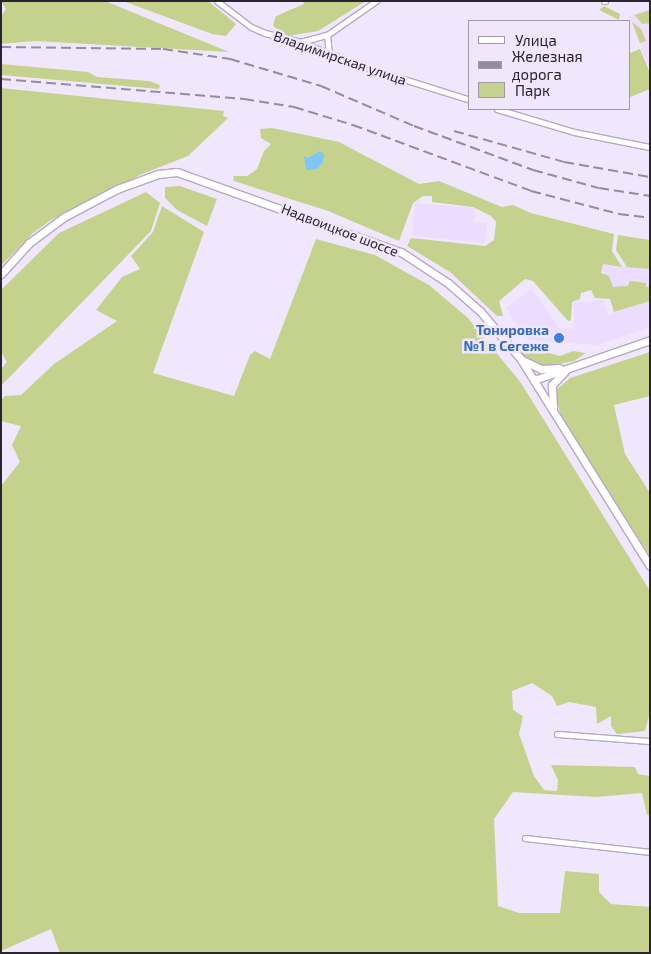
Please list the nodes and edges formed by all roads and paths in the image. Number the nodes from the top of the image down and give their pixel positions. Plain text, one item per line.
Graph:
1 (218, 1) edge
2 (376, 1) edge
3 (327, 35) junction
4 (300, 42) junction
5 (329, 54) junction
6 (468, 99) edge
7 (501, 110) edge
8 (650, 147) edge
9 (1, 274) edge
10 (650, 340) edge
11 (520, 358) junction
12 (572, 366) junction
13 (534, 380) junction
14 (558, 419) junction
15 (650, 566) edge
16 (557, 734) dead end
17 (650, 742) edge
18 (525, 838) dead end
19 (650, 852) edge

1 - 4 street, Владимирская улица
2 - 3 street
3 - 4 street
3 - 5 street
4 - 5 street, Владимирская улица
5 - 6 street, Владимирская улица
7 - 8 street
9 - 11 main road, Надвоицкое шоссе
10 - 12 main road
11 - 12 main road
11 - 13 main road, Надвоицкое шоссе
12 - 13 main road
12 - 14 main road
13 - 14 main road, Надвоицкое шоссе
14 - 15 main road, Надвоицкое шоссе
16 - 17 street
18 - 19 street

